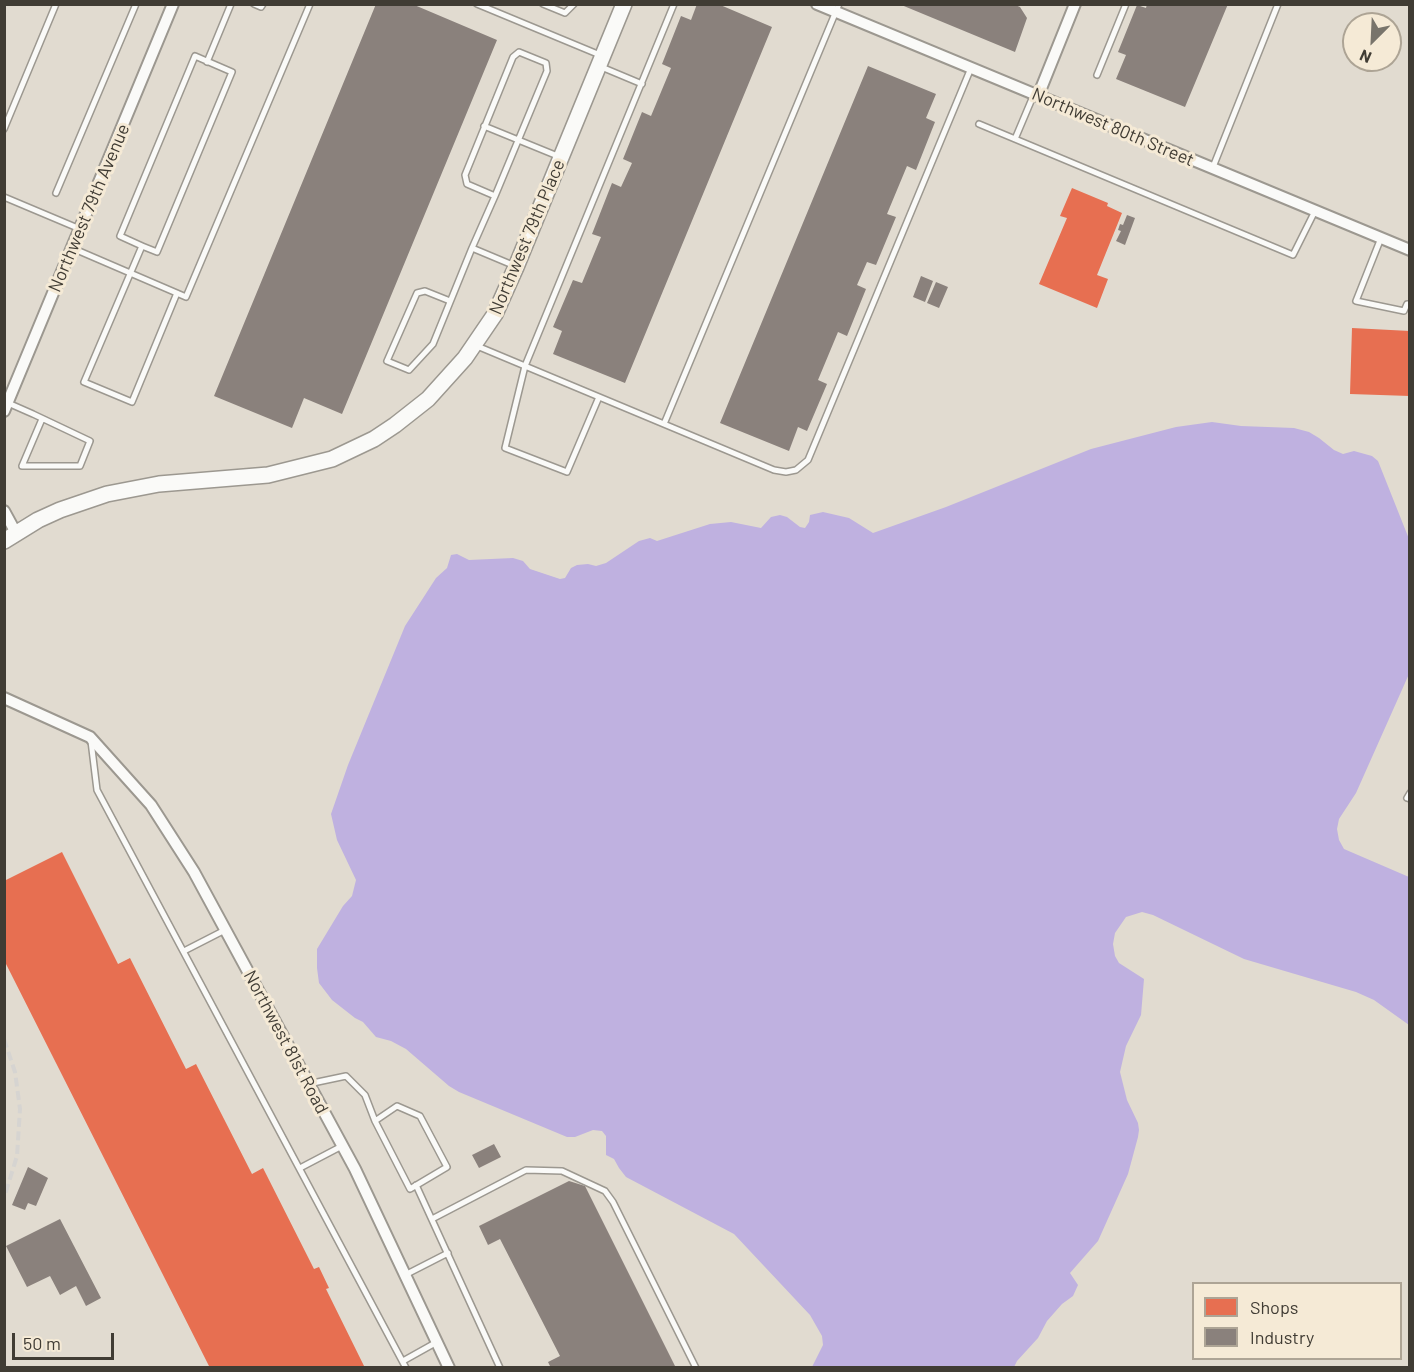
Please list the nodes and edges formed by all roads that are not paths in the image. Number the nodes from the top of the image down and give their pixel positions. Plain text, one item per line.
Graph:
1 (56, 4) edge
2 (136, 4) edge
3 (173, 4) edge
4 (231, 4) edge
5 (254, 4) edge
6 (262, 4) edge
7 (310, 4) edge
8 (477, 4) edge
9 (543, 4) edge
10 (574, 4) edge
11 (624, 4) edge
12 (674, 4) edge
13 (817, 4) edge
14 (1075, 4) edge
15 (1126, 4) edge
16 (1278, 4) edge
17 (838, 9) edge
18 (207, 62) junction
19 (601, 62) junction
20 (971, 68) junction
21 (1097, 75) dead end
22 (642, 84) junction
23 (1036, 95) junction
24 (979, 124) dead end
25 (484, 126) junction
26 (4, 129) edge
27 (1015, 139) junction
28 (518, 140) junction
29 (561, 158) junction
30 (1212, 168) junction
31 (56, 192) dead end
32 (495, 196) junction
33 (4, 197) edge
34 (1315, 211) junction
35 (80, 229) junction
36 (1381, 238) junction
37 (142, 246) junction
38 (72, 248) junction
39 (472, 248) junction
40 (1410, 250) edge
41 (516, 267) junction
42 (131, 273) junction
43 (177, 293) junction
44 (450, 301) junction
45 (1410, 304) edge
46 (475, 346) junction
47 (525, 366) junction
48 (599, 397) junction
49 (6, 407) edge
50 (42, 418) junction
51 (664, 424) junction
52 (4, 511) edge
53 (10, 537) edge
54 (4, 698) edge
55 (90, 736) junction
56 (1410, 793) edge
57 (1410, 799) edge
58 (225, 930) junction
59 (184, 951) junction
60 (309, 1083) junction
61 (375, 1121) junction
62 (342, 1146) junction
63 (300, 1168) junction
64 (416, 1185) junction
65 (432, 1219) junction
66 (448, 1253) junction
67 (405, 1275) junction
68 (437, 1342) junction
69 (403, 1361) junction
70 (406, 1368) edge
71 (449, 1368) edge
72 (500, 1368) edge
73 (696, 1368) edge

1 - 26 lane
2 - 31 lane
3 - 35 street, Northwest 79th Avenue
4 - 18 lane
5 - 6 lane
7 - 43 lane
8 - 19 lane
9 - 10 lane
11 - 19 main road, Northwest 79th Place
12 - 22 lane
13 - 17 street, Northwest 80th Street
14 - 23 street
15 - 21 lane
16 - 30 lane
17 - 20 street, Northwest 80th Street
17 - 51 lane
18 - 37 lane
18 - 37 lane
19 - 22 lane
19 - 29 main road, Northwest 79th Place
20 - 23 street, Northwest 80th Street
20 - 51 lane
22 - 47 lane
23 - 27 lane
23 - 30 street, Northwest 80th Street
24 - 27 lane
25 - 28 lane
25 - 28 lane
25 - 32 lane
27 - 34 lane
28 - 29 lane
28 - 32 lane
29 - 41 main road, Northwest 79th Place
30 - 34 street, Northwest 80th Street
32 - 39 lane
33 - 35 lane
34 - 36 street, Northwest 80th Street
35 - 38 street, Northwest 79th Avenue
36 - 40 street, Northwest 80th Street
36 - 45 lane
37 - 42 lane
38 - 42 lane
38 - 49 street, Northwest 79th Avenue
39 - 41 lane
39 - 44 lane
41 - 46 main road, Northwest 79th Place
42 - 43 lane
42 - 43 lane
44 - 44 lane
46 - 47 lane
46 - 53 main road, Northwest 79th Place
47 - 48 lane
47 - 48 lane
48 - 51 lane
49 - 50 lane
50 - 50 lane
52 - 53 street
54 - 55 street
55 - 58 street, Northwest 81st Road
55 - 59 lane
56 - 57 lane
58 - 59 lane
58 - 60 street, Northwest 81st Road
59 - 63 lane
60 - 61 lane
60 - 62 street, Northwest 81st Road
61 - 64 lane
61 - 64 lane
62 - 63 lane
62 - 67 street, Northwest 81st Road
63 - 69 lane
64 - 65 lane
65 - 66 lane
65 - 73 lane
66 - 67 lane
66 - 72 lane
67 - 68 street, Northwest 81st Road
68 - 69 lane
68 - 71 street, Northwest 81st Road
69 - 70 lane

